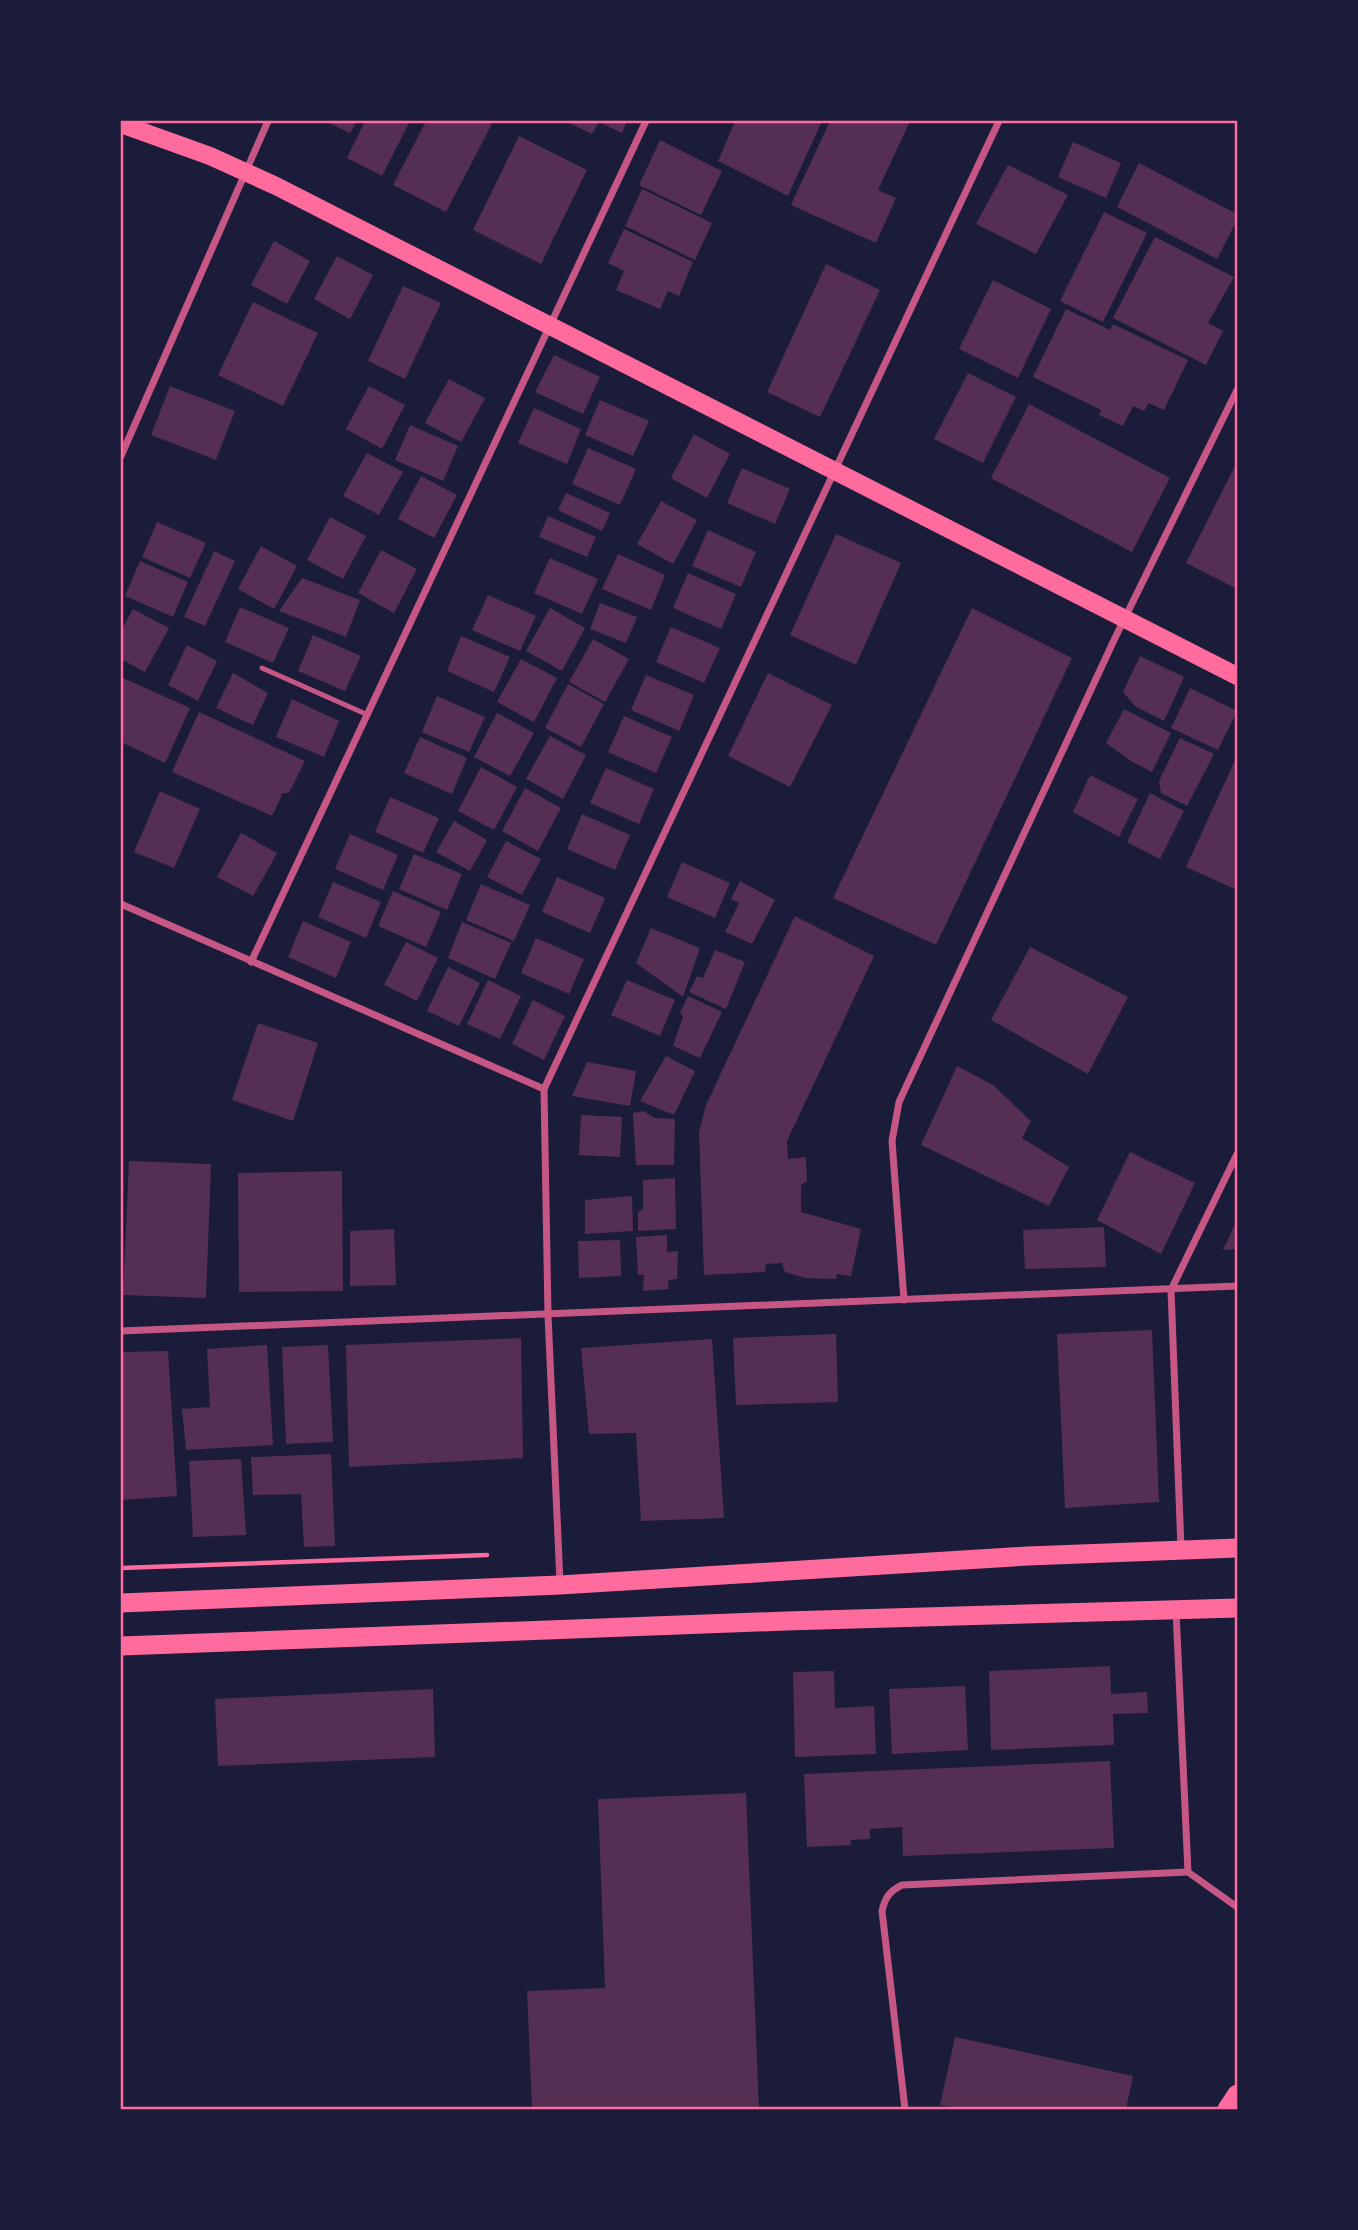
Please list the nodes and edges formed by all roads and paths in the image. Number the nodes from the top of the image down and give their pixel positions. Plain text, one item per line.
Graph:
1 (268, 121) edge
2 (646, 121) edge
3 (999, 121) edge
4 (121, 124) edge
5 (244, 171) junction
6 (550, 325) junction
7 (1237, 390) edge
8 (121, 456) edge
9 (834, 471) junction
10 (1125, 618) junction
11 (262, 668) dead end
12 (1237, 676) edge
13 (368, 715) junction
14 (121, 904) edge
15 (251, 962) junction
16 (544, 1089) junction
17 (1237, 1154) edge
18 (1237, 1286) edge
19 (1171, 1290) junction
20 (904, 1300) junction
21 (548, 1315) junction
22 (121, 1332) edge
23 (1237, 1548) edge
24 (1181, 1550) junction
25 (490, 1555) dead end
26 (121, 1568) edge
27 (560, 1585) junction
28 (121, 1603) edge
29 (1237, 1608) edge
30 (1176, 1611) junction
31 (121, 1646) edge
32 (1188, 1872) junction
33 (1237, 1907) edge
34 (1237, 2094) edge
35 (905, 2109) edge
36 (1227, 2109) edge

1 - 5 street
2 - 6 street
3 - 9 street
4 - 5 main road
5 - 6 main road
5 - 8 street
6 - 9 main road
6 - 13 street
7 - 10 street
9 - 10 main road
9 - 16 street
10 - 12 main road
10 - 20 street
11 - 13 lane
13 - 15 street
14 - 15 street
15 - 16 street
16 - 21 street
17 - 19 street
18 - 19 street
19 - 20 street
19 - 24 street
20 - 21 street
21 - 22 street
21 - 27 street
23 - 24 highway
24 - 27 highway
25 - 26 path
27 - 28 highway
29 - 30 highway
30 - 31 highway
30 - 32 street
32 - 33 street
32 - 35 street
34 - 36 highway

